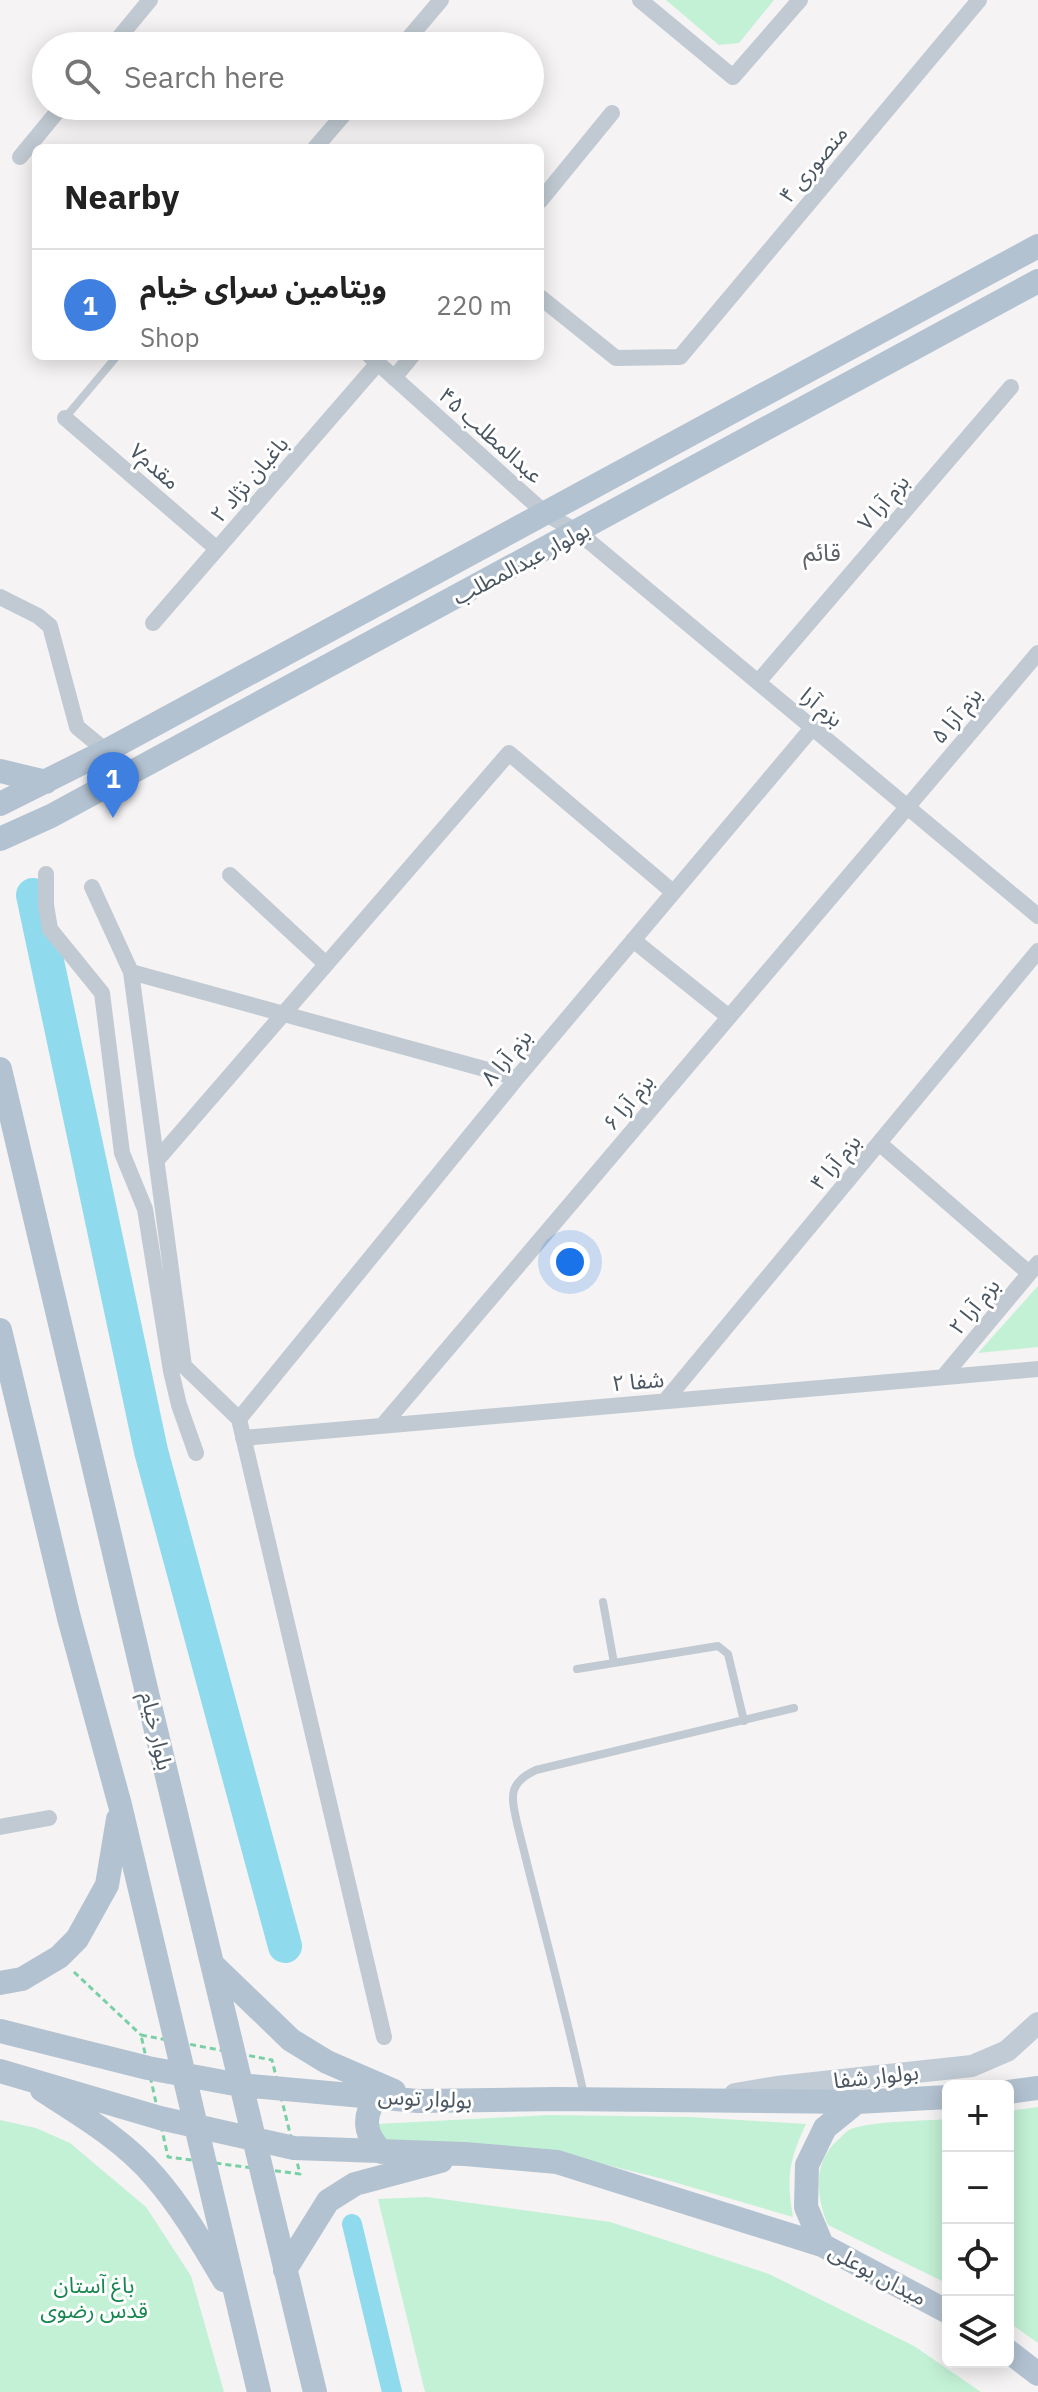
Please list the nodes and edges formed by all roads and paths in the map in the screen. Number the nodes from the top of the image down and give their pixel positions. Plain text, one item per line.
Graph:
1 (150, 0) edge
2 (441, 0) edge
3 (640, 0) edge
4 (800, 0) edge
5 (979, 0) edge
6 (124, 32) edge
7 (414, 32) edge
8 (612, 113) dead end
9 (50, 120) edge
10 (339, 120) edge
11 (318, 144) edge
12 (20, 157) dead end
13 (544, 196) edge
14 (1038, 246) edge
15 (1038, 281) edge
16 (544, 300) edge
17 (114, 360) edge
18 (374, 360) edge
19 (409, 360) edge
20 (394, 378) junction
21 (1011, 387) dead end
22 (65, 418) joint
23 (546, 514) junction
24 (578, 532) junction
25 (217, 549) junction
26 (0, 597) edge
27 (153, 623) dead end
28 (1038, 653) edge
29 (758, 682) junction
30 (813, 727) junction
31 (106, 751) junction
32 (0, 771) edge
33 (46, 782) junction
34 (0, 804) edge
35 (908, 806) junction
36 (0, 839) edge
37 (46, 874) dead end
38 (230, 875) dead end
39 (92, 887) dead end
40 (673, 892) junction
41 (1038, 916) edge
42 (633, 940) junction
43 (1038, 951) edge
44 (326, 964) junction
45 (131, 972) junction
46 (283, 1014) junction
47 (729, 1017) junction
48 (0, 1069) edge
49 (517, 1078) junction
50 (879, 1143) junction
51 (157, 1160) junction
52 (1034, 1268) edge
53 (0, 1330) edge
54 (1038, 1369) edge
55 (943, 1377) junction
56 (665, 1401) junction
57 (239, 1419) junction
58 (383, 1425) junction
59 (243, 1438) junction
60 (196, 1453) dead end
61 (603, 1602) dead end
62 (614, 1663) junction
63 (577, 1669) dead end
64 (794, 1708) dead end
65 (744, 1721) junction
66 (120, 1805) junction
67 (49, 1818) dead end
68 (0, 1827) edge
69 (59, 1957) junction
70 (214, 1966) junction
71 (0, 1983) edge
72 (1038, 2023) edge
73 (0, 2031) edge
74 (141, 2035) junction
75 (384, 2037) dead end
76 (174, 2042) junction
77 (234, 2053) junction
78 (148, 2068) junction
79 (10, 2073) edge
80 (182, 2075) junction
81 (240, 2085) junction
82 (278, 2088) junction
83 (1038, 2088) edge
84 (1014, 2091) edge
85 (377, 2096) junction
86 (942, 2097) edge
87 (585, 2099) junction
88 (700, 2100) junction
89 (418, 2101) junction
90 (857, 2102) junction
91 (160, 2118) junction
92 (196, 2127) junction
93 (253, 2141) junction
94 (294, 2148) junction
95 (382, 2152) junction
96 (465, 2154) junction
97 (206, 2162) junction
98 (259, 2169) junction
99 (822, 2245) junction
100 (285, 2270) junction
101 (236, 2299) junction
102 (942, 2309) edge
103 (259, 2392) edge
104 (315, 2392) edge

1 - 6 street
2 - 7 street
3 - 4 street
5 - 16 street, منصوری ۴
8 - 13 street
9 - 12 street
10 - 11 street
14 - 23 main road, بولوار عبدالمطلب
15 - 24 main road, بولوار عبدالمطلب
17 - 22 lane
18 - 20 street, عبدالمطلب ۴۵
18 - 25 street, باغبان نژاد ۲
19 - 20 street
20 - 23 street, عبدالمطلب ۴۵
21 - 29 street, بزم آرا ۷
22 - 25 street, مقدم۷
23 - 24 street, عبدالمطلب ۴۵
23 - 31 main road, بولوار عبدالمطلب
24 - 29 street, بزم آرا
24 - 36 main road, بولوار عبدالمطلب
25 - 27 street, باغبان نژاد ۲
26 - 31 street
28 - 35 street, بزم آرا ۵
29 - 30 street, بزم آرا
30 - 35 street, بزم آرا
30 - 40 street, بزم آرا ۸
31 - 33 main road, بولوار عبدالمطلب
32 - 33 main road
33 - 34 main road, بولوار عبدالمطلب
35 - 41 street, بزم آرا
35 - 47 street, بزم آرا ۶
37 - 60 street
38 - 44 street
39 - 45 street
40 - 42 street, بزم آرا ۸
40 - 44 street
42 - 47 street
42 - 49 street, بزم آرا ۸
43 - 50 street, بزم آرا ۴
44 - 46 street
45 - 46 street
45 - 51 street
46 - 49 street
46 - 51 street
47 - 58 street, بزم آرا ۶
48 - 70 main road, بلوار خیام
49 - 57 street, بزم آرا ۸
50 - 52 street
50 - 56 street, بزم آرا ۴
51 - 57 street
52 - 55 street, بزم آرا ۲
53 - 66 main road
54 - 55 street, شفا ۲
55 - 56 street, شفا ۲
56 - 58 street, شفا ۲
57 - 59 street
58 - 59 street, شفا ۲
59 - 75 street
61 - 62 lane
62 - 63 lane
62 - 65 lane
64 - 65 lane
65 - 87 lane
66 - 69 main road
66 - 76 main road
67 - 68 street
69 - 71 main road
69 - 74 path
70 - 77 main road, بلوار خیام
70 - 89 main road
72 - 88 street, بولوار شفا
73 - 78 main road, بولوار توس
74 - 76 path
74 - 78 path
76 - 77 path
76 - 80 main road
77 - 81 main road, بلوار خیام
77 - 82 path
78 - 80 main road, بولوار توس
78 - 91 path
79 - 91 main road
79 - 101 main road
80 - 81 main road, بولوار توس
80 - 92 main road
81 - 82 main road, بولوار توس
81 - 93 main road, بلوار خیام
82 - 85 main road, بولوار توس
82 - 94 path
83 - 84 main road
85 - 89 main road, بولوار توس
85 - 95 main road
86 - 90 main road
87 - 88 main road, بولوار توس
87 - 89 main road, بولوار توس
88 - 90 main road, بولوار توس
90 - 99 main road, میدان بوعلی
91 - 92 main road
91 - 97 path
92 - 93 main road
92 - 97 main road
93 - 94 main road
93 - 98 main road, بلوار خیام
94 - 95 main road
94 - 98 path
95 - 96 main road
96 - 99 main road
96 - 100 main road
97 - 98 path
97 - 101 main road
98 - 100 main road, بلوار خیام
99 - 102 main road, میدان بوعلی
100 - 104 main road, بلوار خیام
101 - 103 main road

